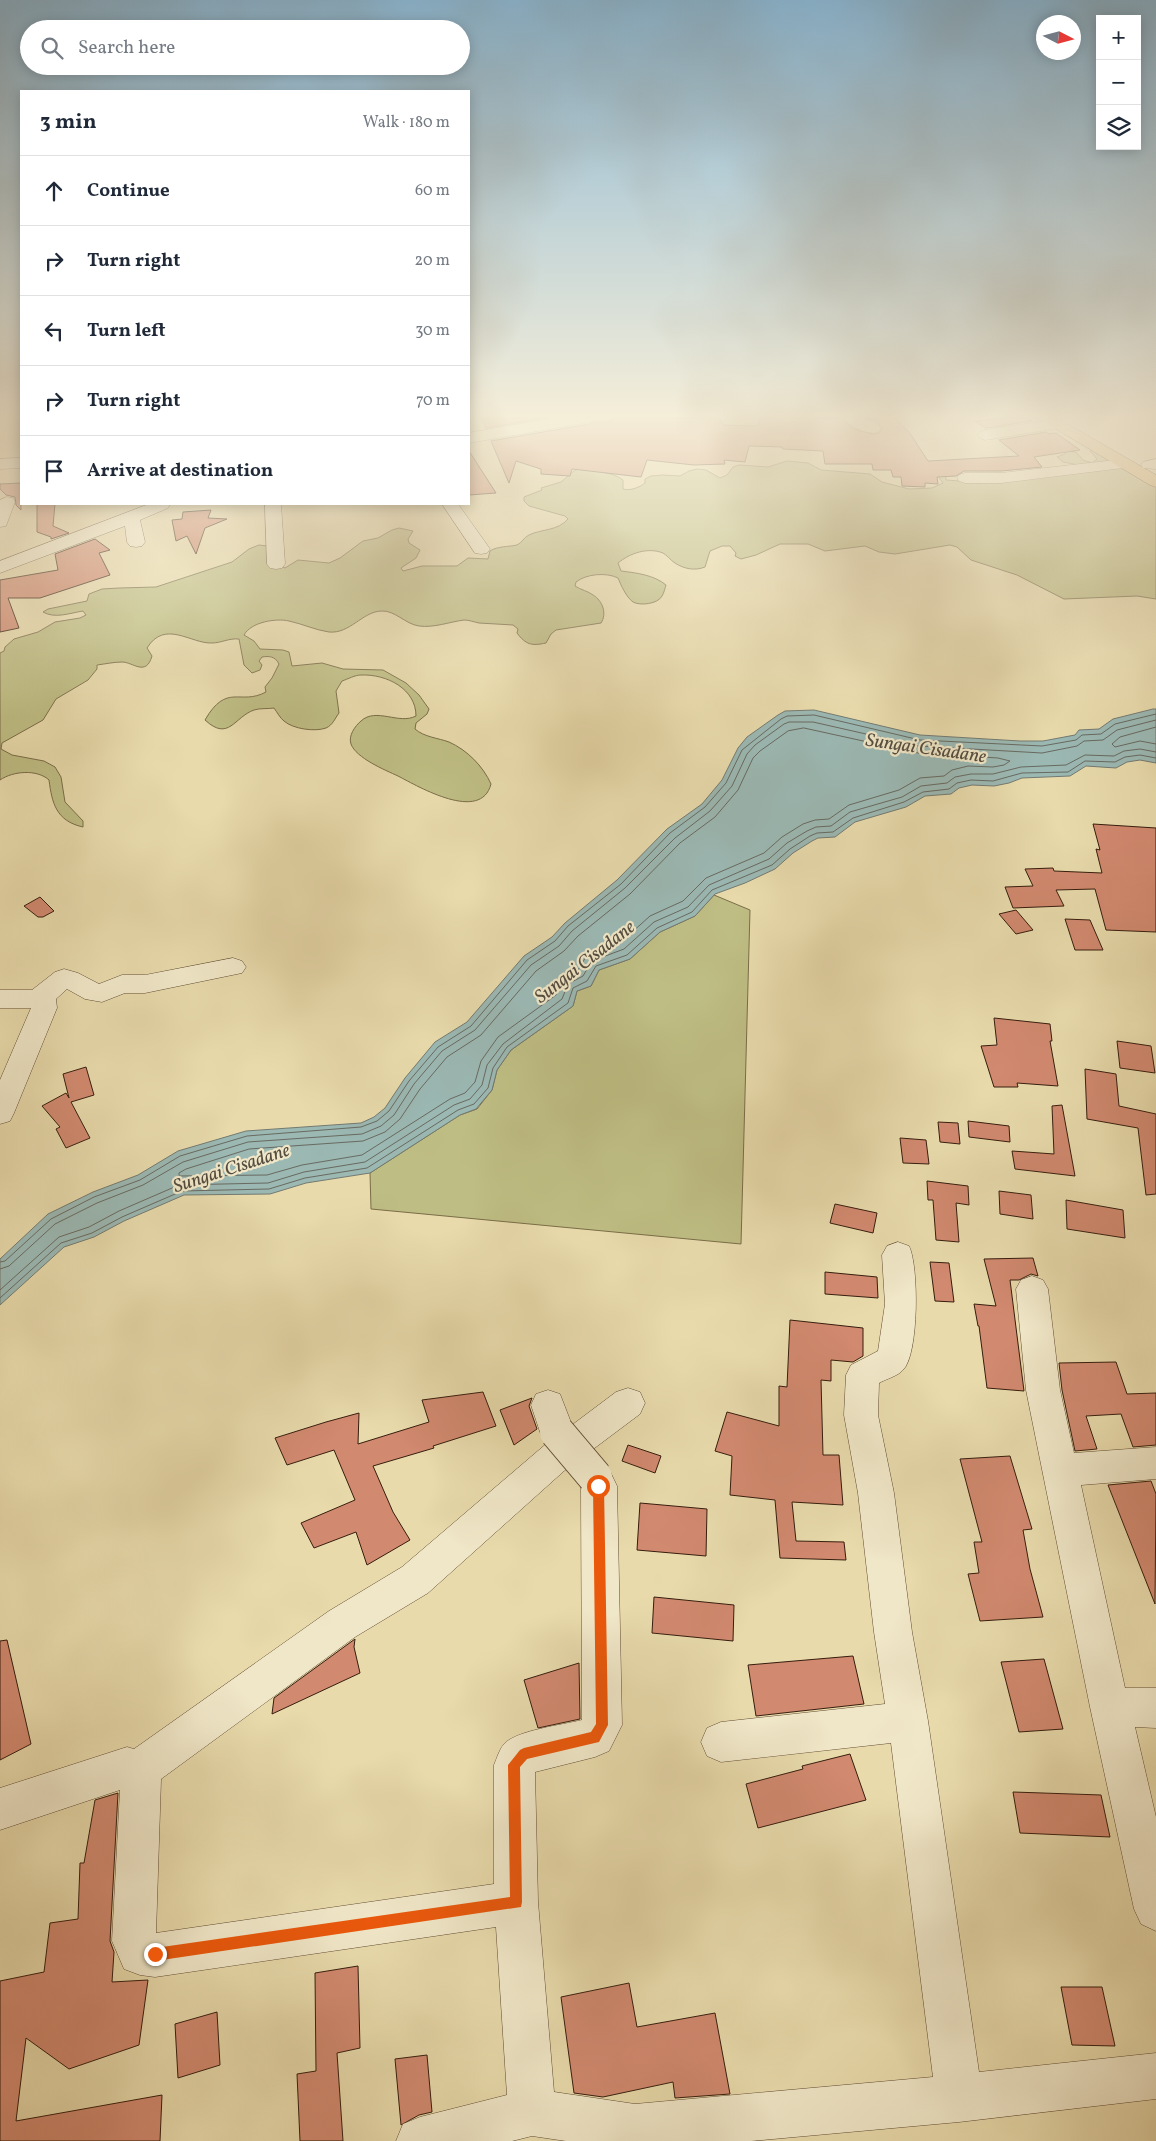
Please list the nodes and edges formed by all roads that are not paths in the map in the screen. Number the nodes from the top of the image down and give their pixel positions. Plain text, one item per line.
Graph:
1 (124, 517) edge
2 (141, 517) edge
3 (274, 517) edge
4 (459, 517) edge
5 (136, 542) dead end
6 (481, 549) dead end
7 (7, 559) edge
8 (276, 564) dead end
9 (233, 967) dead end
10 (38, 998) junction
11 (0, 999) edge
12 (9, 1066) edge
13 (0, 1113) edge
14 (898, 1255) dead end
15 (1032, 1289) dead end
16 (628, 1403) dead end
17 (553, 1419) dead end
18 (1156, 1462) edge
19 (1061, 1470) junction
20 (1110, 1707) junction
21 (1156, 1708) edge
22 (908, 1721) junction
23 (722, 1742) dead end
24 (138, 1771) junction
25 (0, 1809) edge
26 (516, 1902) junction
27 (1156, 1909) edge
28 (1156, 2076) edge
29 (959, 2098) junction
30 (532, 2112) junction
31 (420, 2141) edge

1 - 7 street
2 - 5 street
3 - 8 street
4 - 6 street
9 - 10 street
10 - 11 street
10 - 12 street
12 - 13 street
14 - 22 street
15 - 19 street
16 - 24 street
17 - 26 street, bridge
18 - 19 street
19 - 20 street
20 - 21 street
20 - 27 street
22 - 23 street
22 - 29 street
24 - 25 street
24 - 26 street
26 - 30 street
28 - 29 street
29 - 30 street
30 - 31 street

